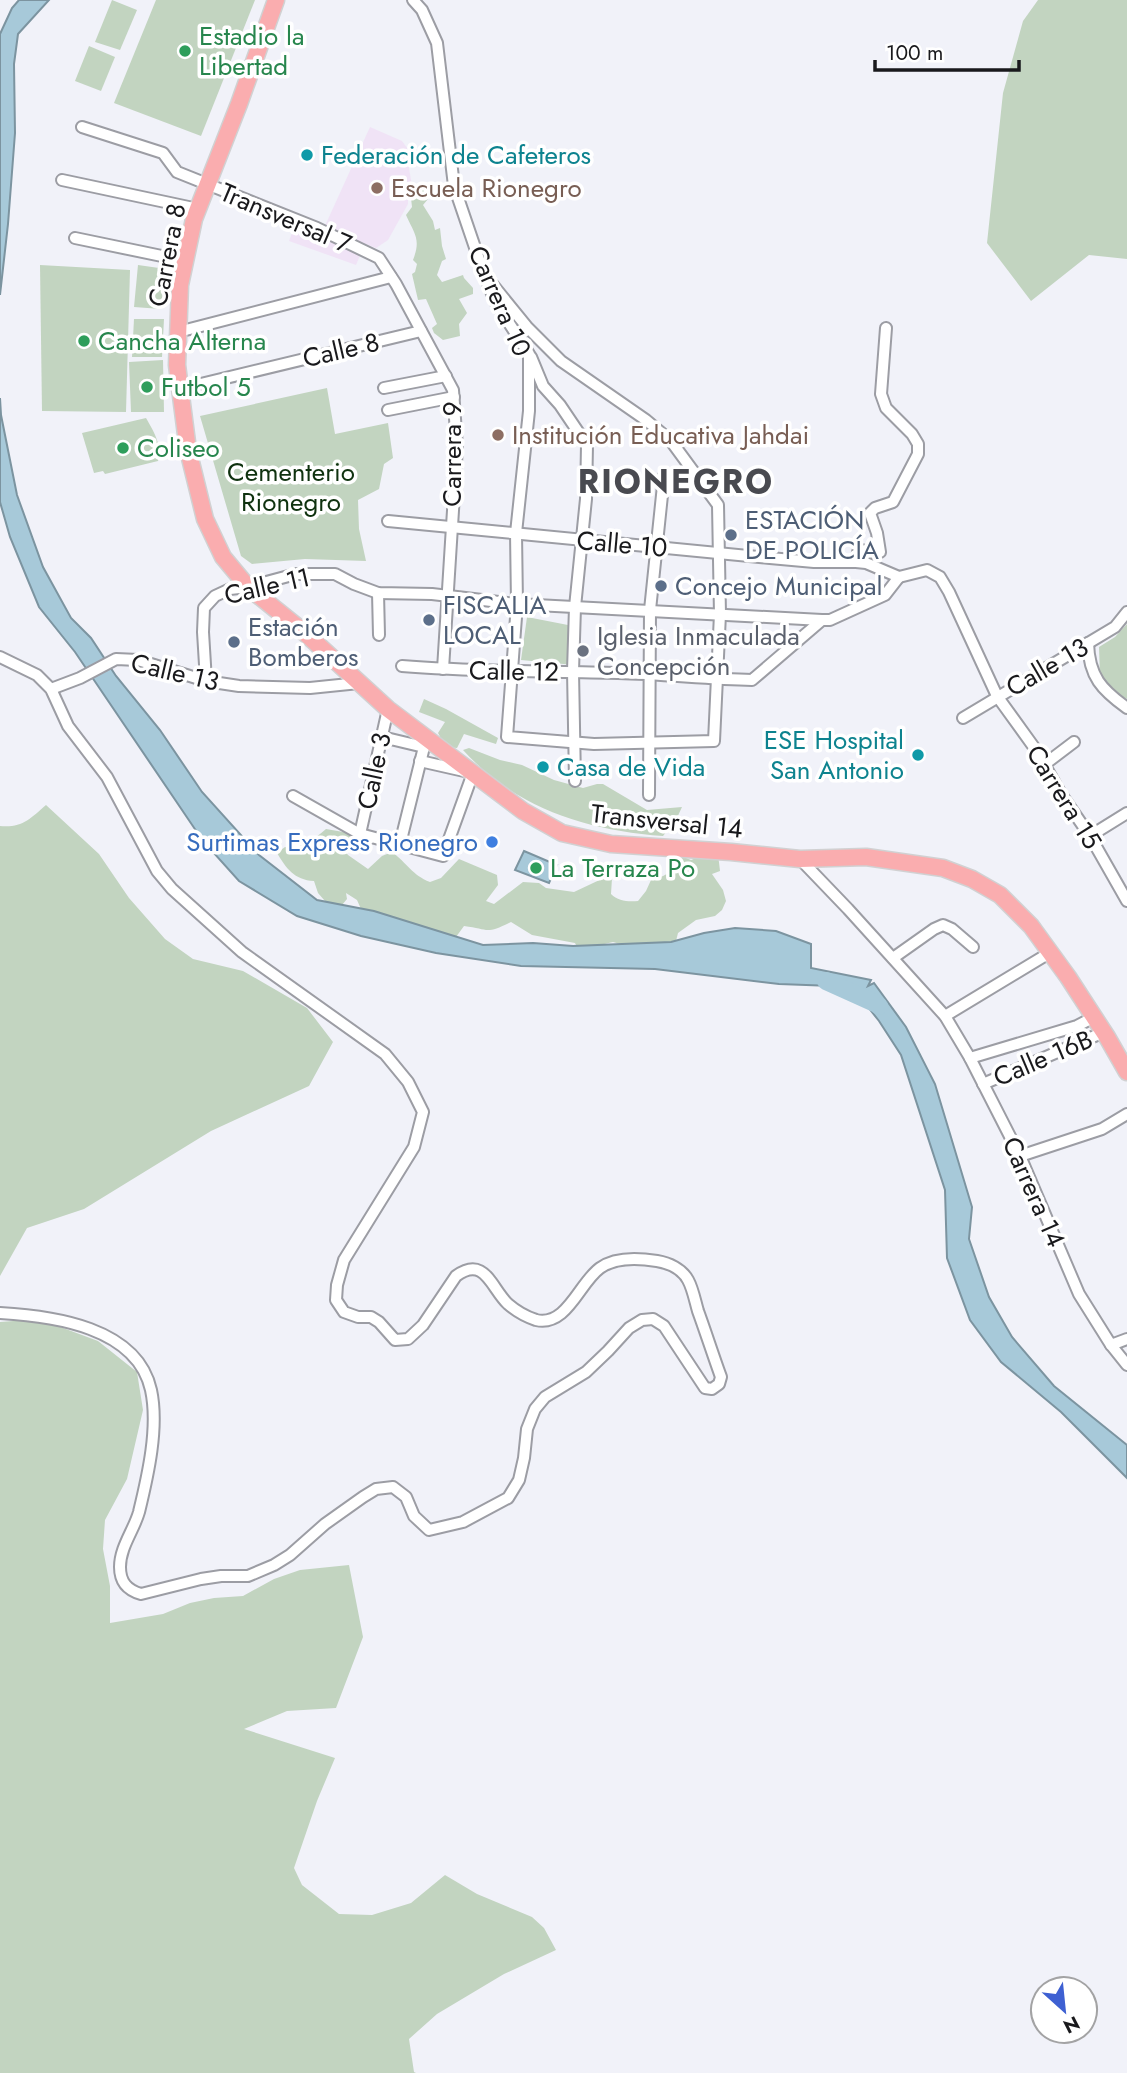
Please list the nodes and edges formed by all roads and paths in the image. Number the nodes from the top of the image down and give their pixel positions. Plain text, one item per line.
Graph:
1 (276, 0) edge
2 (413, 0) edge
3 (82, 127) dead end
4 (62, 180) dead end
5 (207, 185) junction
6 (198, 209) junction
7 (75, 238) dead end
8 (379, 258) joint
9 (186, 261) junction
10 (484, 274) junction
11 (391, 277) junction
12 (886, 328) dead end
13 (421, 331) junction
14 (178, 332) junction
15 (529, 354) junction
16 (446, 376) junction
17 (384, 388) dead end
18 (180, 389) junction
19 (454, 397) junction
20 (388, 410) dead end
21 (664, 476) dead end
22 (388, 521) dead end
23 (451, 528) junction
24 (516, 533) junction
25 (214, 540) joint
26 (582, 541) junction
27 (657, 548) junction
28 (718, 552) junction
29 (856, 562) junction
30 (899, 577) junction
31 (248, 587) junction
32 (378, 593) junction
33 (447, 597) junction
34 (516, 604) junction
35 (575, 607) junction
36 (650, 610) junction
37 (1127, 612) edge
38 (720, 614) junction
39 (822, 620) junction
40 (379, 635) dead end
41 (1088, 643) junction
42 (0, 657) edge
43 (402, 666) dead end
44 (443, 669) junction
45 (512, 671) junction
46 (573, 671) junction
47 (649, 673) junction
48 (718, 680) junction
49 (206, 681) junction
50 (359, 683) junction
51 (51, 689) junction
52 (997, 696) junction
53 (1127, 708) edge
54 (388, 709) junction
55 (963, 718) dead end
56 (382, 737) junction
57 (575, 743) junction
58 (649, 743) junction
59 (1074, 743) dead end
60 (420, 761) junction
61 (1045, 764) junction
62 (472, 773) junction
63 (575, 780) dead end
64 (292, 796) dead end
65 (649, 796) dead end
66 (1127, 813) edge
67 (360, 834) junction
68 (1090, 836) junction
69 (400, 844) junction
70 (800, 859) junction
71 (1127, 901) edge
72 (973, 947) dead end
73 (1051, 952) junction
74 (894, 958) junction
75 (945, 1016) junction
76 (1094, 1017) junction
77 (1104, 1032) junction
78 (970, 1058) junction
79 (1127, 1072) edge
80 (983, 1084) junction
81 (1127, 1114) edge
82 (1020, 1156) junction
83 (0, 1313) edge
84 (1127, 1339) edge
85 (1111, 1345) junction
86 (1127, 1365) edge

1 - 5 highway, Carrera 8
2 - 10 street, Carrera 10
3 - 5 street, Transversal 7
4 - 6 street
5 - 6 highway, Carrera 8
5 - 8 street, Transversal 7
6 - 9 highway, Carrera 8
7 - 9 street
8 - 11 street, Carrera 9
9 - 14 highway, Carrera 8
10 - 15 street, Carrera 10
10 - 28 street
11 - 13 street, Carrera 9
11 - 14 street
12 - 29 street, Calle 10
13 - 16 street, Carrera 9
13 - 18 street, Calle 8
14 - 18 highway, Carrera 8
15 - 24 street, Carrera 10
15 - 26 street
16 - 17 street
16 - 19 street, Carrera 9
18 - 25 highway, Carrera 8
19 - 20 street
19 - 23 street, Carrera 9
21 - 27 street
22 - 23 street, Calle 10
23 - 24 street, Calle 10
23 - 33 street, Carrera 9
24 - 26 street, Calle 10
24 - 34 street, Carrera 10
25 - 31 highway, Transversal 14
26 - 27 street, Calle 10
26 - 35 street
27 - 28 street, Calle 10
27 - 36 street
28 - 29 street, Calle 10
28 - 38 street
29 - 30 street, Calle 10
30 - 39 street
30 - 52 street, Carrera 15
31 - 32 street, Calle 11
31 - 49 street, Calle 11
31 - 50 highway, Transversal 14
32 - 33 street, Calle 11
32 - 40 street
33 - 34 street, Calle 11
33 - 44 street, Carrera 9
34 - 35 street, Calle 11
34 - 45 street, Carrera 10
35 - 36 street, Calle 11
35 - 46 street
36 - 38 street, Calle 11
36 - 47 street
37 - 41 street, Calle 13
38 - 39 street, Calle 11
38 - 48 street
39 - 48 street, Calle 12
41 - 52 street, Calle 13
41 - 53 street
42 - 51 street
43 - 44 street, Calle 12
44 - 45 street, Calle 12
45 - 46 street, Calle 12
45 - 57 street, Carrera 10
46 - 47 street, Calle 12
46 - 57 street
47 - 48 street, Calle 12
47 - 58 street
48 - 58 street
49 - 50 street, Calle 13
49 - 51 street, Calle 13
50 - 54 highway, Transversal 14
51 - 83 street
52 - 55 street, Calle 13
52 - 61 street, Carrera 15
54 - 56 street, Calle 3
54 - 62 highway, Transversal 14
56 - 60 street
56 - 67 street, Calle 3
57 - 58 street
57 - 63 street
58 - 65 street
59 - 61 street
60 - 62 street
60 - 69 street
61 - 68 street, Carrera 15
62 - 69 street
62 - 70 highway, Transversal 14
64 - 67 street
66 - 68 street
67 - 69 street
68 - 71 street, Carrera 15
70 - 73 highway, Transversal 14
70 - 74 street, Carrera 14
72 - 74 street
73 - 75 street
73 - 76 highway, Transversal 14
74 - 75 street, Carrera 14
75 - 78 street, Carrera 14
76 - 77 highway, Transversal 14
76 - 78 street
77 - 79 highway, Transversal 14
77 - 80 street, Calle 16B
78 - 80 street, Carrera 14
80 - 82 street, Carrera 14
81 - 82 street
82 - 85 street, Carrera 14
84 - 85 street
85 - 86 street, Carrera 14

